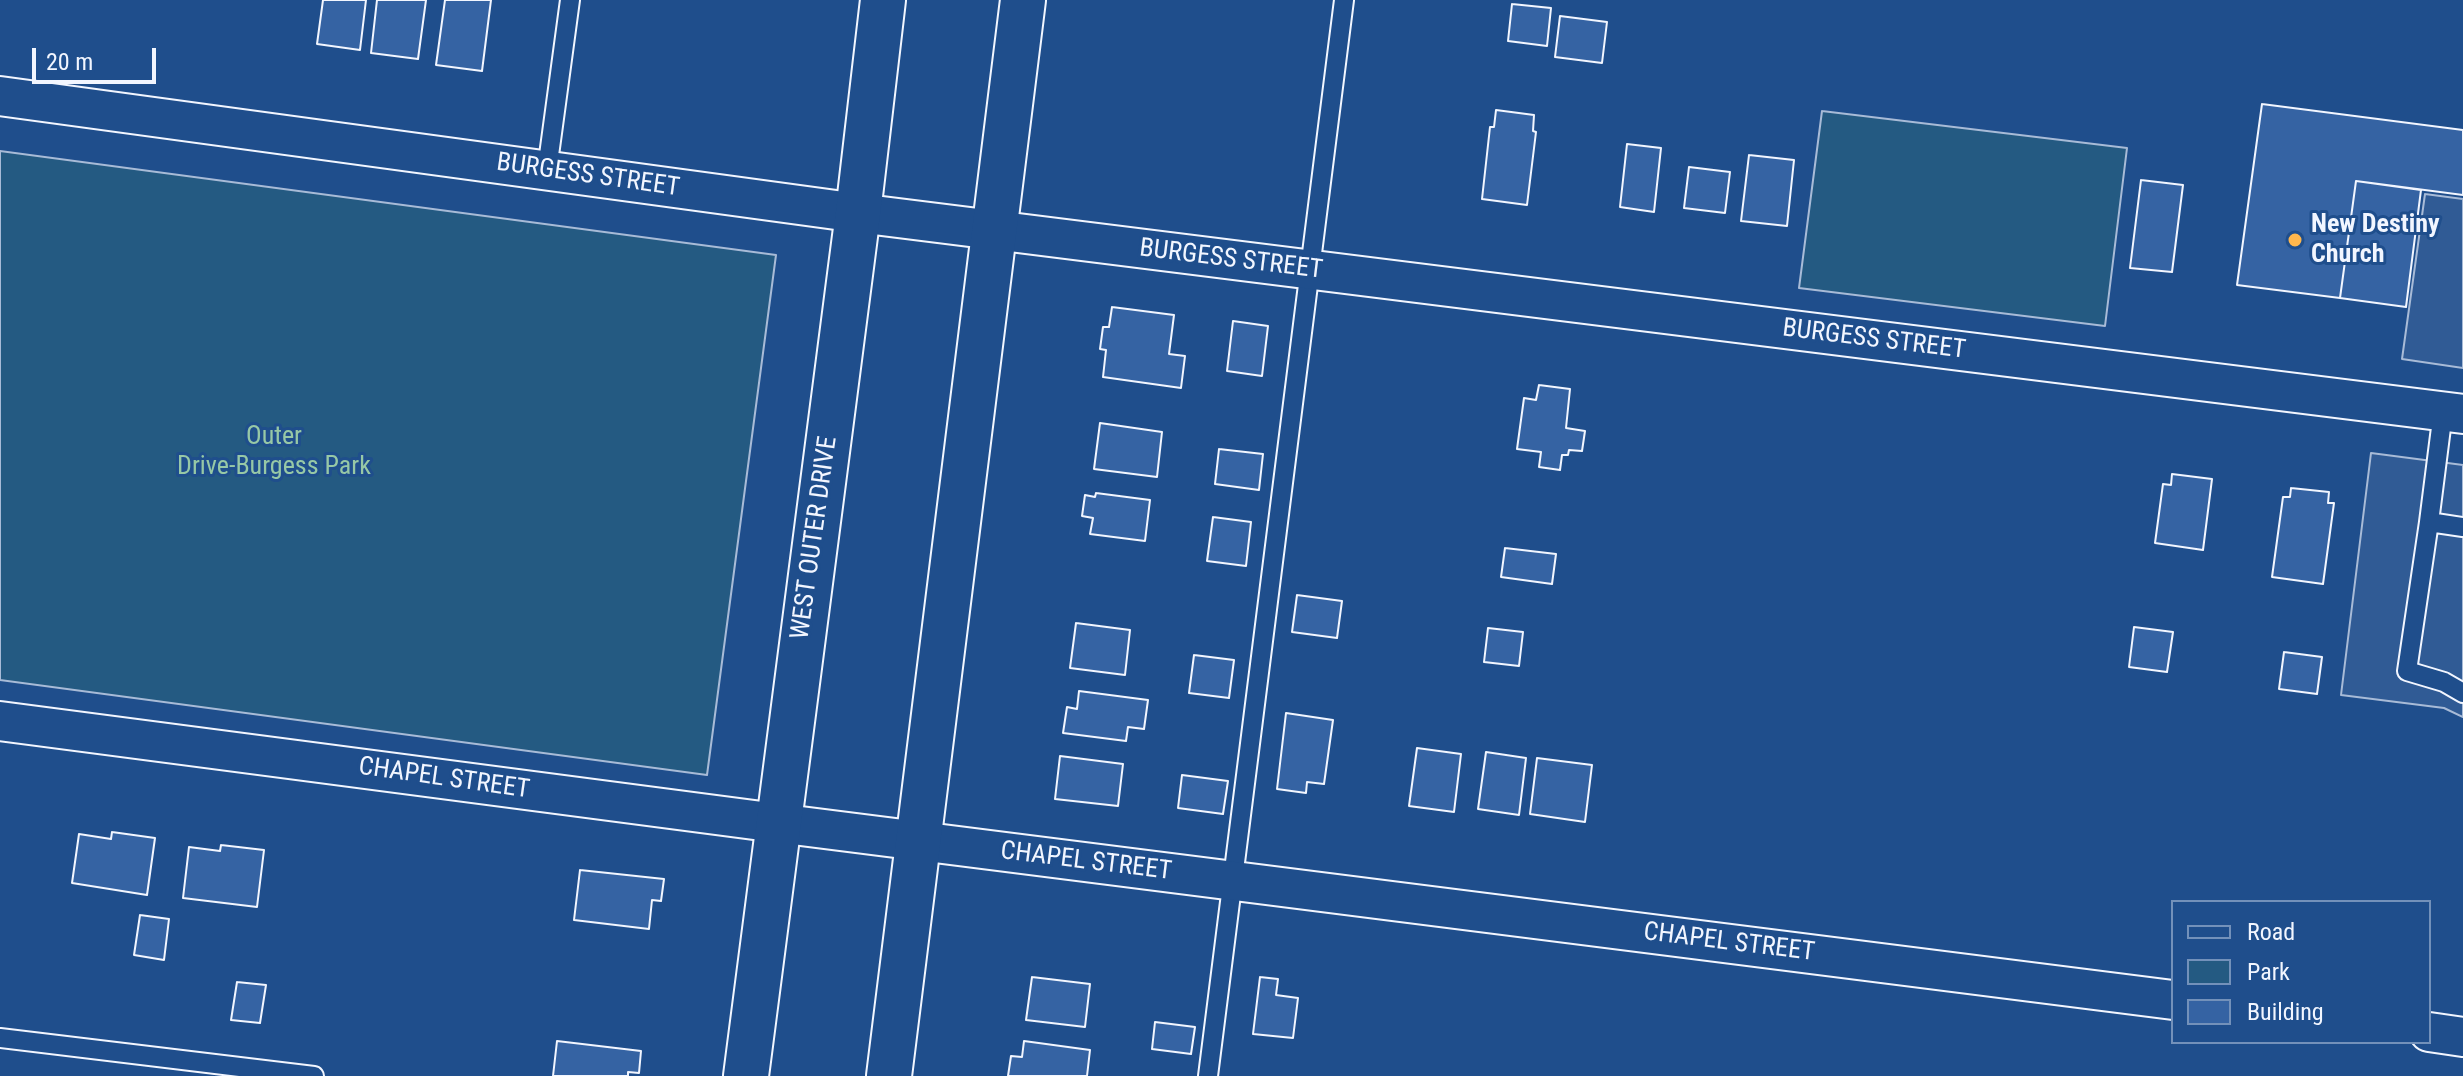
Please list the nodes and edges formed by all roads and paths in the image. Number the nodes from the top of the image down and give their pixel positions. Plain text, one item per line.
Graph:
1 (570, 0) edge
2 (883, 0) edge
3 (1023, 0) edge
4 (1344, 0) edge
5 (0, 96) edge
6 (547, 170) junction
7 (858, 213) junction
8 (995, 230) junction
9 (1310, 270) junction
10 (2453, 413) edge
11 (2429, 522) junction
12 (2463, 527) edge
13 (2463, 693) edge
14 (0, 721) edge
15 (777, 823) junction
16 (918, 841) junction
17 (1233, 880) junction
18 (2171, 1000) edge
19 (2431, 1032) edge
20 (2463, 1037) edge
21 (0, 1038) edge
22 (314, 1076) edge
23 (746, 1076) edge
24 (889, 1076) edge
25 (1208, 1076) edge

1 - 6 lane
2 - 7 main road, WEST OUTER DRIVE
3 - 8 main road
4 - 9 lane
5 - 6 street, BURGESS STREET
6 - 7 street, BURGESS STREET
7 - 8 street, BURGESS STREET
7 - 15 main road, WEST OUTER DRIVE
8 - 9 street, BURGESS STREET
8 - 16 main road
9 - 10 street, BURGESS STREET
9 - 17 lane
10 - 11 lane
11 - 12 lane
11 - 13 lane
14 - 15 street, CHAPEL STREET
15 - 16 street, CHAPEL STREET
15 - 23 main road, WEST OUTER DRIVE
16 - 17 street, CHAPEL STREET
16 - 24 main road
17 - 18 street, CHAPEL STREET
17 - 25 lane
19 - 20 street
21 - 22 lane

